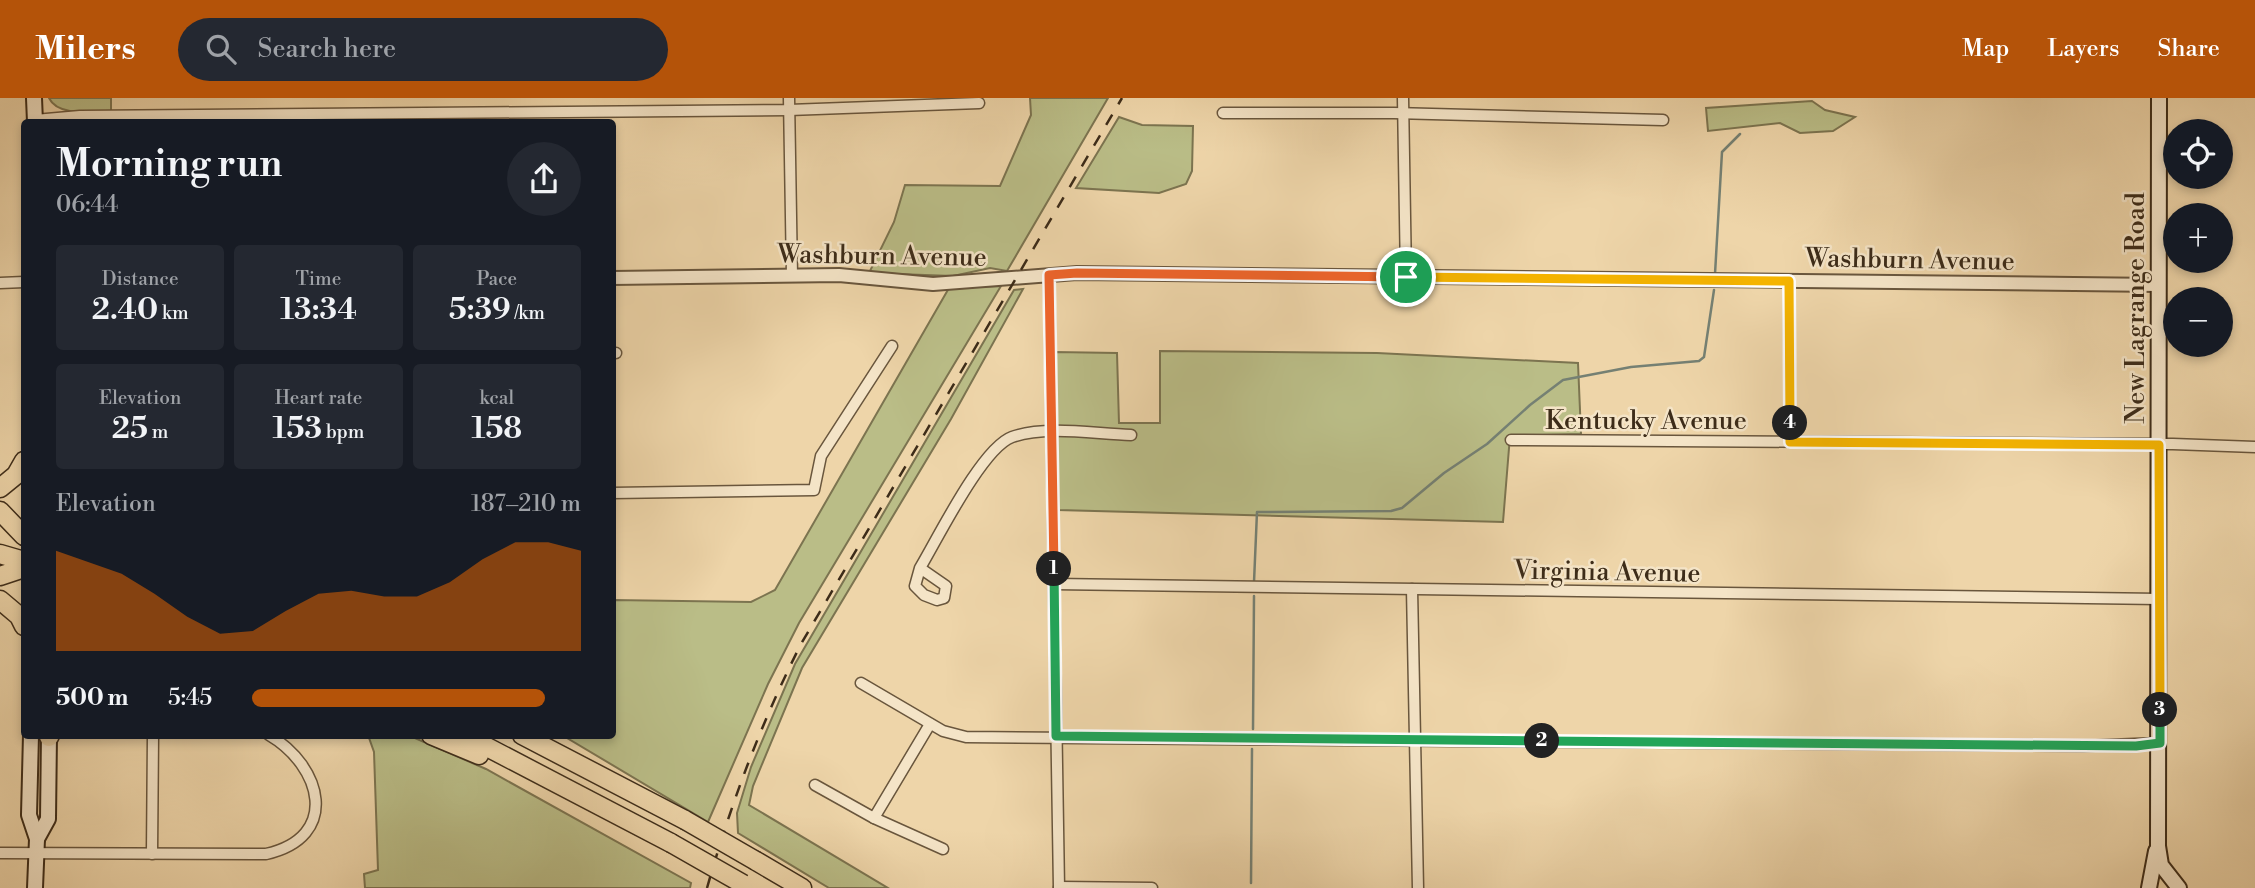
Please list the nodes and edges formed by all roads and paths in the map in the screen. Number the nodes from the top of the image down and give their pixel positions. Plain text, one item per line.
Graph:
1 (34, 98) edge
2 (789, 98) edge
3 (1403, 98) edge
4 (2159, 98) edge
5 (979, 103) dead end
6 (789, 110) junction
7 (1223, 113) dead end
8 (1403, 115) junction
9 (280, 118) edge
10 (35, 119) edge
11 (53, 119) edge
12 (1663, 120) dead end
13 (1049, 275) junction
14 (792, 276) junction
15 (1406, 277) junction
16 (616, 278) edge
17 (1789, 281) junction
18 (21, 282) edge
19 (0, 283) edge
20 (2159, 285) junction
21 (891, 346) dead end
22 (1051, 433) junction
23 (1131, 435) dead end
24 (1511, 440) dead end
25 (1790, 442) junction
26 (2159, 445) junction
27 (2255, 447) edge
28 (21, 466) edge
29 (0, 488) edge
30 (616, 493) edge
31 (0, 511) edge
32 (0, 528) edge
33 (21, 533) edge
34 (21, 535) edge
35 (0, 554) edge
36 (21, 560) edge
37 (920, 568) dead end
38 (21, 569) edge
39 (0, 576) edge
40 (1054, 584) junction
41 (1412, 589) junction
42 (2160, 598) junction
43 (0, 600) edge
44 (21, 620) edge
45 (861, 683) dead end
46 (930, 724) junction
47 (1056, 736) junction
48 (45, 739) edge
49 (153, 739) edge
50 (274, 739) edge
51 (440, 739) edge
52 (472, 739) edge
53 (530, 739) edge
54 (545, 739) edge
55 (1414, 739) junction
56 (2160, 743) junction
57 (814, 785) dead end
58 (625, 789) junction
59 (614, 813) junction
60 (874, 818) junction
61 (37, 846) junction
62 (2158, 846) junction
63 (943, 849) dead end
64 (0, 853) edge
65 (152, 854) junction
66 (747, 886) edge
67 (1059, 887) edge
68 (36, 888) edge
69 (802, 888) edge
70 (1152, 888) edge
71 (1418, 888) edge
72 (2149, 888) edge
73 (2174, 888) edge

1 - 10 main road
2 - 6 street
3 - 8 street
4 - 20 main road, New Lagrange Road
5 - 6 street
6 - 9 street
6 - 14 street
7 - 8 street
8 - 12 street
8 - 15 street
9 - 11 street
13 - 14 street, Washburn Avenue
13 - 15 street, Washburn Avenue
13 - 22 street
14 - 16 street, Washburn Avenue
15 - 17 street, Washburn Avenue
17 - 20 street, Washburn Avenue
17 - 25 street
18 - 19 street
20 - 26 main road, New Lagrange Road
21 - 30 street
22 - 23 street
22 - 37 street
22 - 40 street
24 - 25 street, Kentucky Avenue
25 - 26 street, Kentucky Avenue
26 - 27 street, Kentucky Avenue
26 - 42 main road, New Lagrange Road
28 - 29 highway
31 - 33 highway
32 - 34 highway
35 - 36 highway
38 - 39 highway
40 - 41 street, Virginia Avenue
40 - 47 street
41 - 42 street, Virginia Avenue
41 - 55 street
42 - 56 main road, New Lagrange Road
43 - 44 highway
45 - 46 street
46 - 47 street
46 - 60 street
47 - 55 street
47 - 67 street
48 - 61 main road
49 - 65 street
50 - 65 street
51 - 59 highway
52 - 59 highway
53 - 58 highway
54 - 58 highway
55 - 56 street
55 - 71 street
56 - 62 main road, New Lagrange Road
57 - 60 street
58 - 69 highway, bridge
59 - 66 highway, bridge
60 - 63 street
61 - 64 street
61 - 65 street
61 - 68 main road
62 - 72 main road
62 - 73 main road, New Lagrange Road
67 - 70 street

